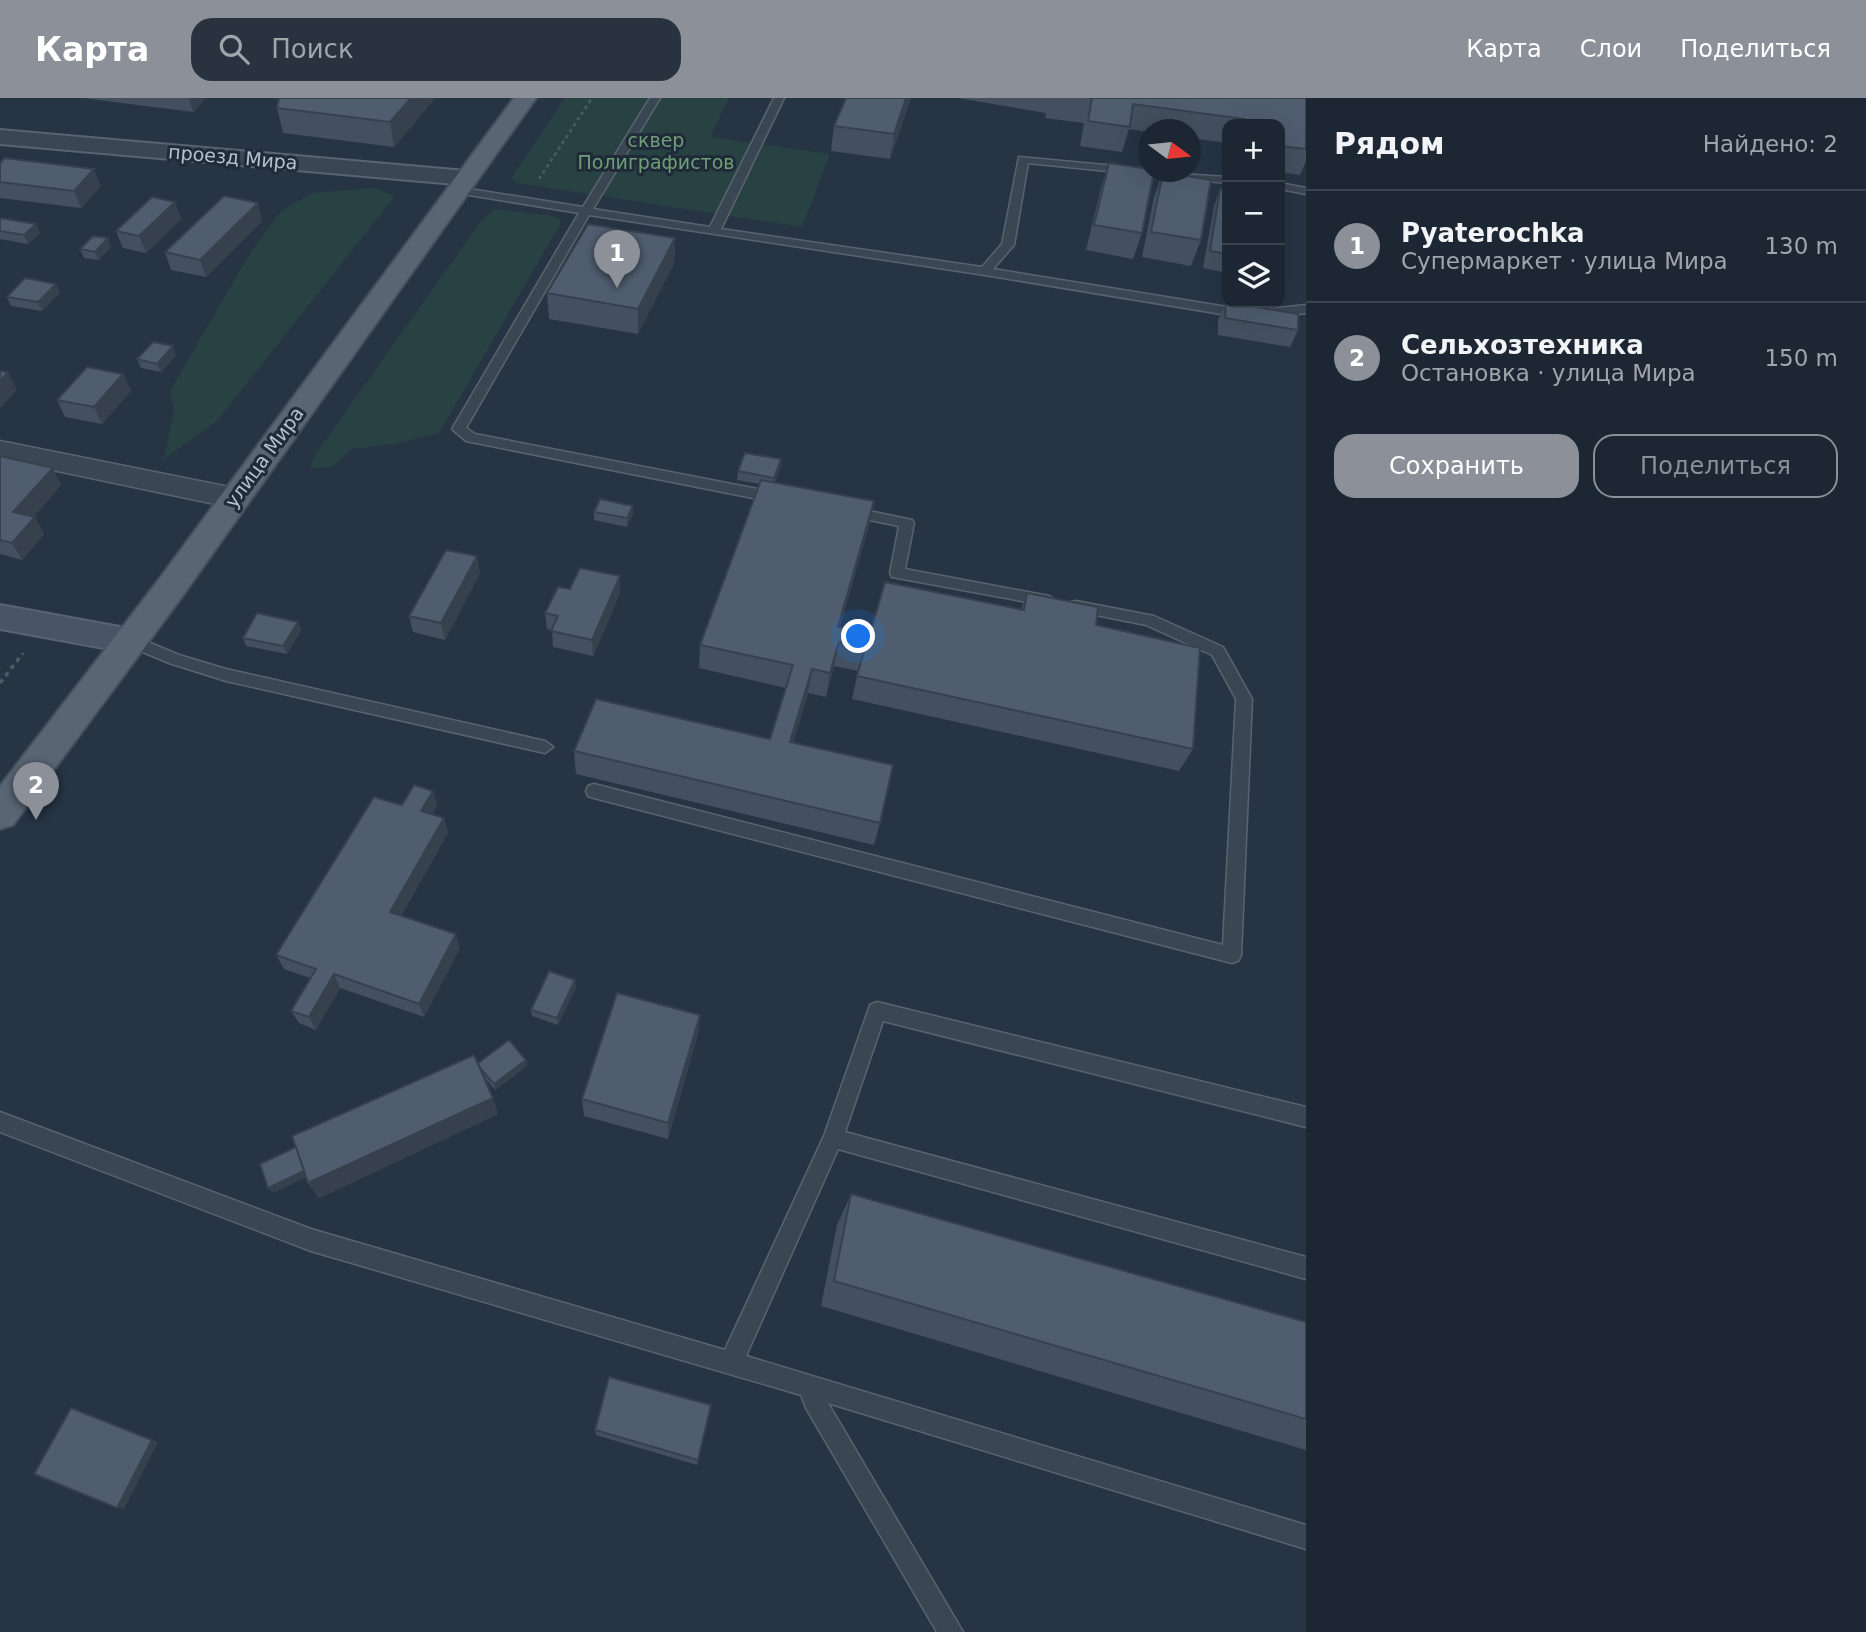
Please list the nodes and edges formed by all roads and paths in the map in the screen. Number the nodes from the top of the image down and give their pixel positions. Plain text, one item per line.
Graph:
1 (524, 98) edge
2 (592, 98) edge
3 (655, 98) edge
4 (779, 98) edge
5 (0, 137) edge
6 (1222, 179) edge
7 (462, 184) junction
8 (1285, 187) edge
9 (1306, 191) edge
10 (525, 201) junction
11 (586, 211) junction
12 (714, 231) junction
13 (985, 271) junction
14 (1306, 309) edge
15 (0, 450) edge
16 (234, 498) junction
17 (788, 500) edge
18 (828, 508) edge
19 (0, 617) edge
20 (131, 641) junction
21 (545, 747) dead end
22 (594, 791) dead end
23 (0, 814) edge
24 (1306, 1116) edge
25 (0, 1122) edge
26 (833, 1138) junction
27 (1306, 1268) edge
28 (731, 1363) junction
29 (810, 1385) junction
30 (1306, 1538) edge
31 (951, 1632) edge

1 - 7 main road, улица Мира
2 - 10 path
3 - 11 lane
4 - 12 lane
5 - 7 street, проезд Мира
6 - 13 lane
7 - 10 lane
7 - 16 main road, улица Мира
8 - 9 lane
10 - 11 lane
11 - 12 lane
11 - 17 lane
12 - 13 lane
13 - 14 lane
15 - 16 street
16 - 20 main road, улица Мира
18 - 22 lane
19 - 20 main road
20 - 21 lane
20 - 23 main road, улица Мира
24 - 26 lane
25 - 28 lane
26 - 27 lane
26 - 28 lane
28 - 29 lane
29 - 30 lane
29 - 31 lane

